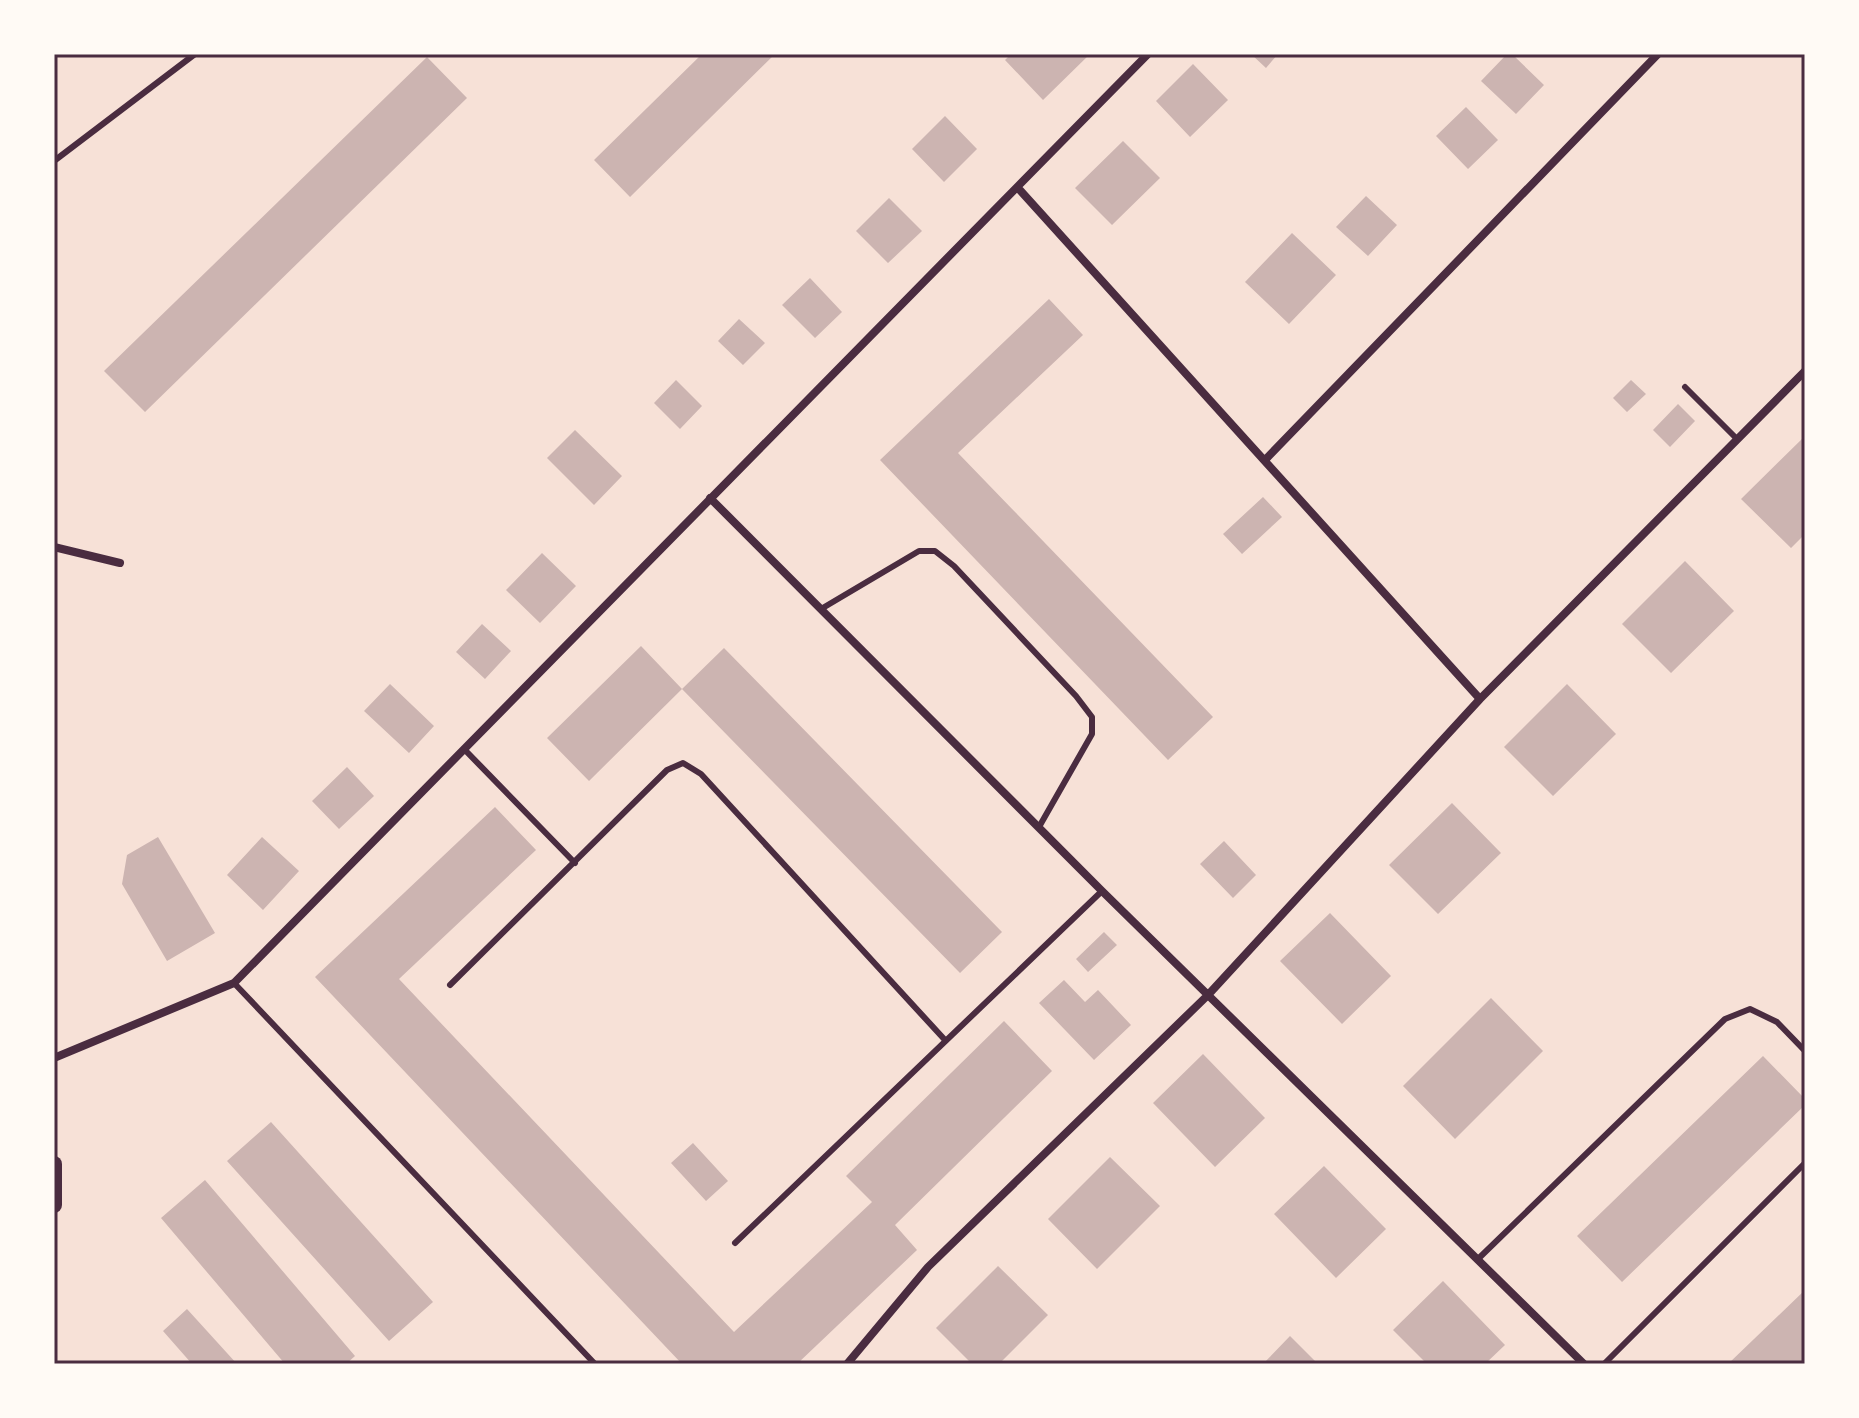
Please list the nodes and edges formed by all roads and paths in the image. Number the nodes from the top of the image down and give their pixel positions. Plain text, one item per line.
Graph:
1 (195, 54) edge
2 (1148, 54) edge
3 (1658, 54) edge
4 (54, 161) edge
5 (1018, 188) junction
6 (1805, 371) edge
7 (1685, 387) dead end
8 (1737, 439) junction
9 (1265, 460) junction
10 (710, 498) junction
11 (54, 547) edge
12 (120, 563) dead end
13 (821, 609) junction
14 (1480, 699) junction
15 (464, 749) junction
16 (1039, 827) junction
17 (575, 863) junction
18 (1102, 891) junction
19 (234, 983) junction
20 (450, 985) dead end
21 (1208, 995) junction
22 (945, 1040) junction
23 (1805, 1051) edge
24 (54, 1058) edge
25 (1805, 1163) edge
26 (54, 1164) edge
27 (54, 1205) edge
28 (735, 1243) dead end
29 (1478, 1259) junction
30 (595, 1364) edge
31 (847, 1364) edge
32 (1584, 1364) edge
33 (1604, 1364) edge

1 - 4 lane
2 - 5 street
3 - 9 street
5 - 9 street
5 - 10 street
6 - 8 street
7 - 8 lane
8 - 14 street
9 - 14 street
10 - 13 street
10 - 15 street
11 - 12 street
13 - 16 street
13 - 16 lane
14 - 21 street
15 - 17 lane
15 - 19 street
16 - 18 street
17 - 20 lane
17 - 22 lane
18 - 21 street
18 - 22 lane
19 - 24 street
19 - 30 lane
21 - 29 street
21 - 31 street
22 - 28 lane
23 - 29 lane
25 - 33 lane
26 - 27 main road
29 - 32 street

